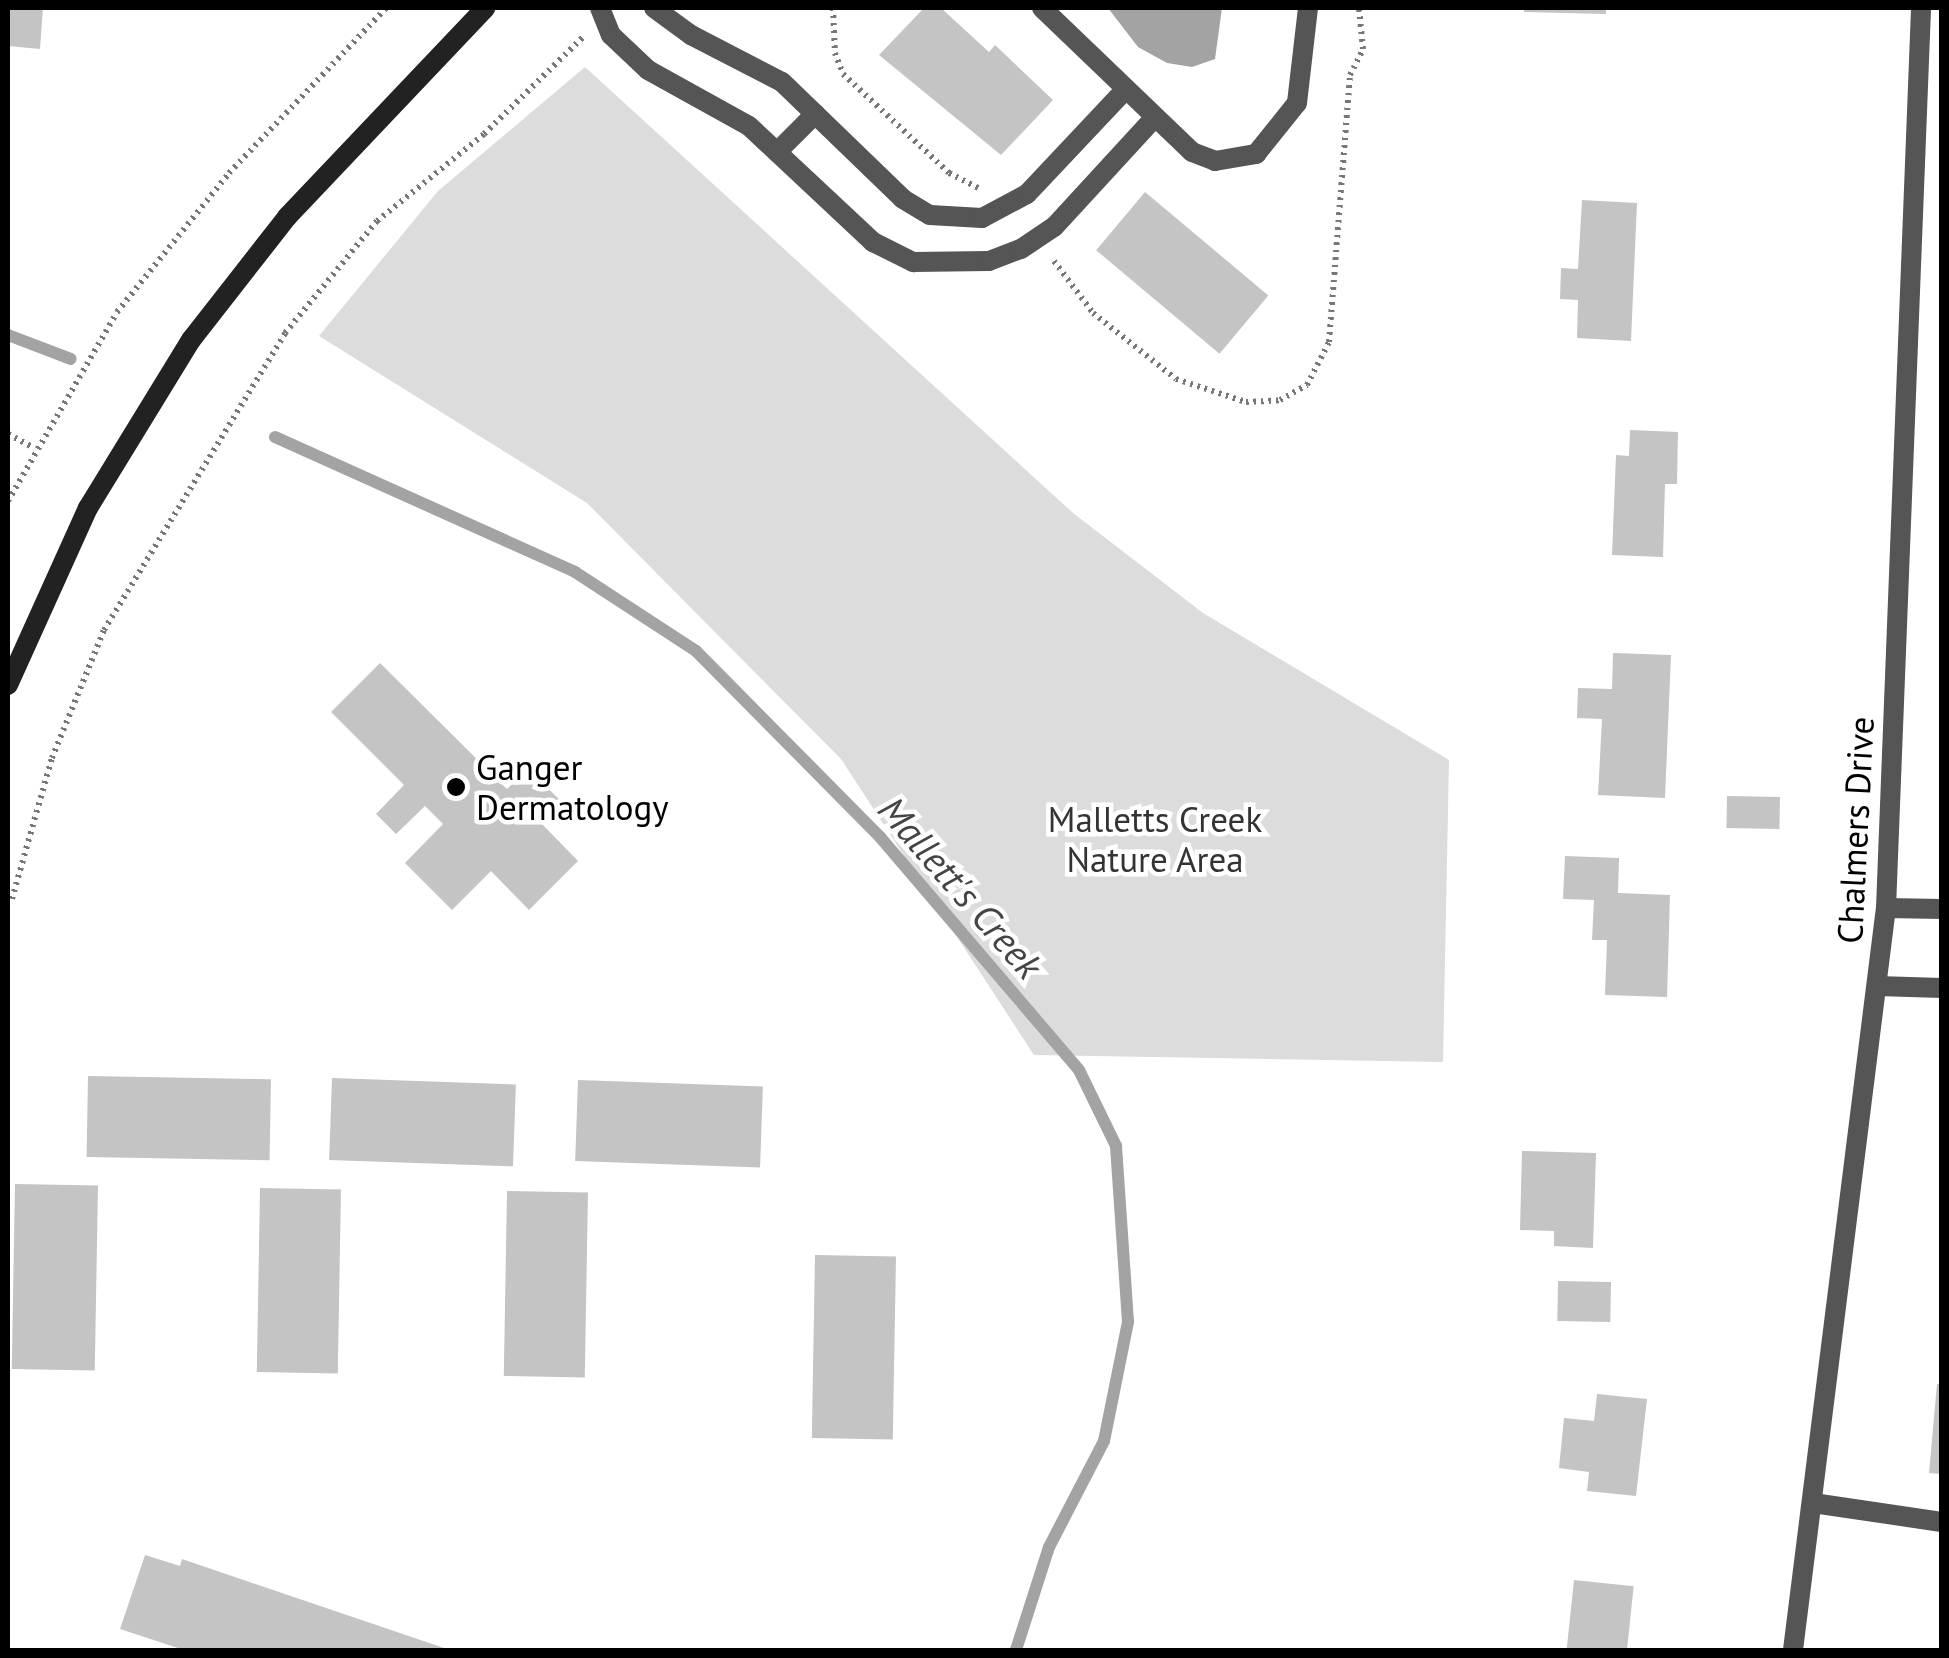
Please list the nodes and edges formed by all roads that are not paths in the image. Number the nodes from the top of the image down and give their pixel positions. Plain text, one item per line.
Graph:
1 (485, 8) edge
2 (600, 8) edge
3 (654, 8) edge
4 (1042, 8) edge
5 (1308, 8) edge
6 (1921, 8) edge
7 (1124, 90) junction
8 (815, 114) junction
9 (1155, 117) junction
10 (777, 152) junction
11 (8, 685) edge
12 (1886, 908) junction
13 (1942, 909) edge
14 (1877, 986) junction
15 (1942, 988) edge
16 (1813, 1503) junction
17 (1942, 1522) edge
18 (1793, 1650) edge

1 - 11 main road
2 - 10 street
3 - 8 street
4 - 7 street
5 - 9 street
6 - 12 street, Chalmers Drive
7 - 8 street
7 - 9 street
8 - 10 street
9 - 10 street
12 - 13 street
12 - 14 street, Chalmers Drive
14 - 15 street
14 - 16 street, Chalmers Drive
16 - 17 street
16 - 18 street, Chalmers Drive

